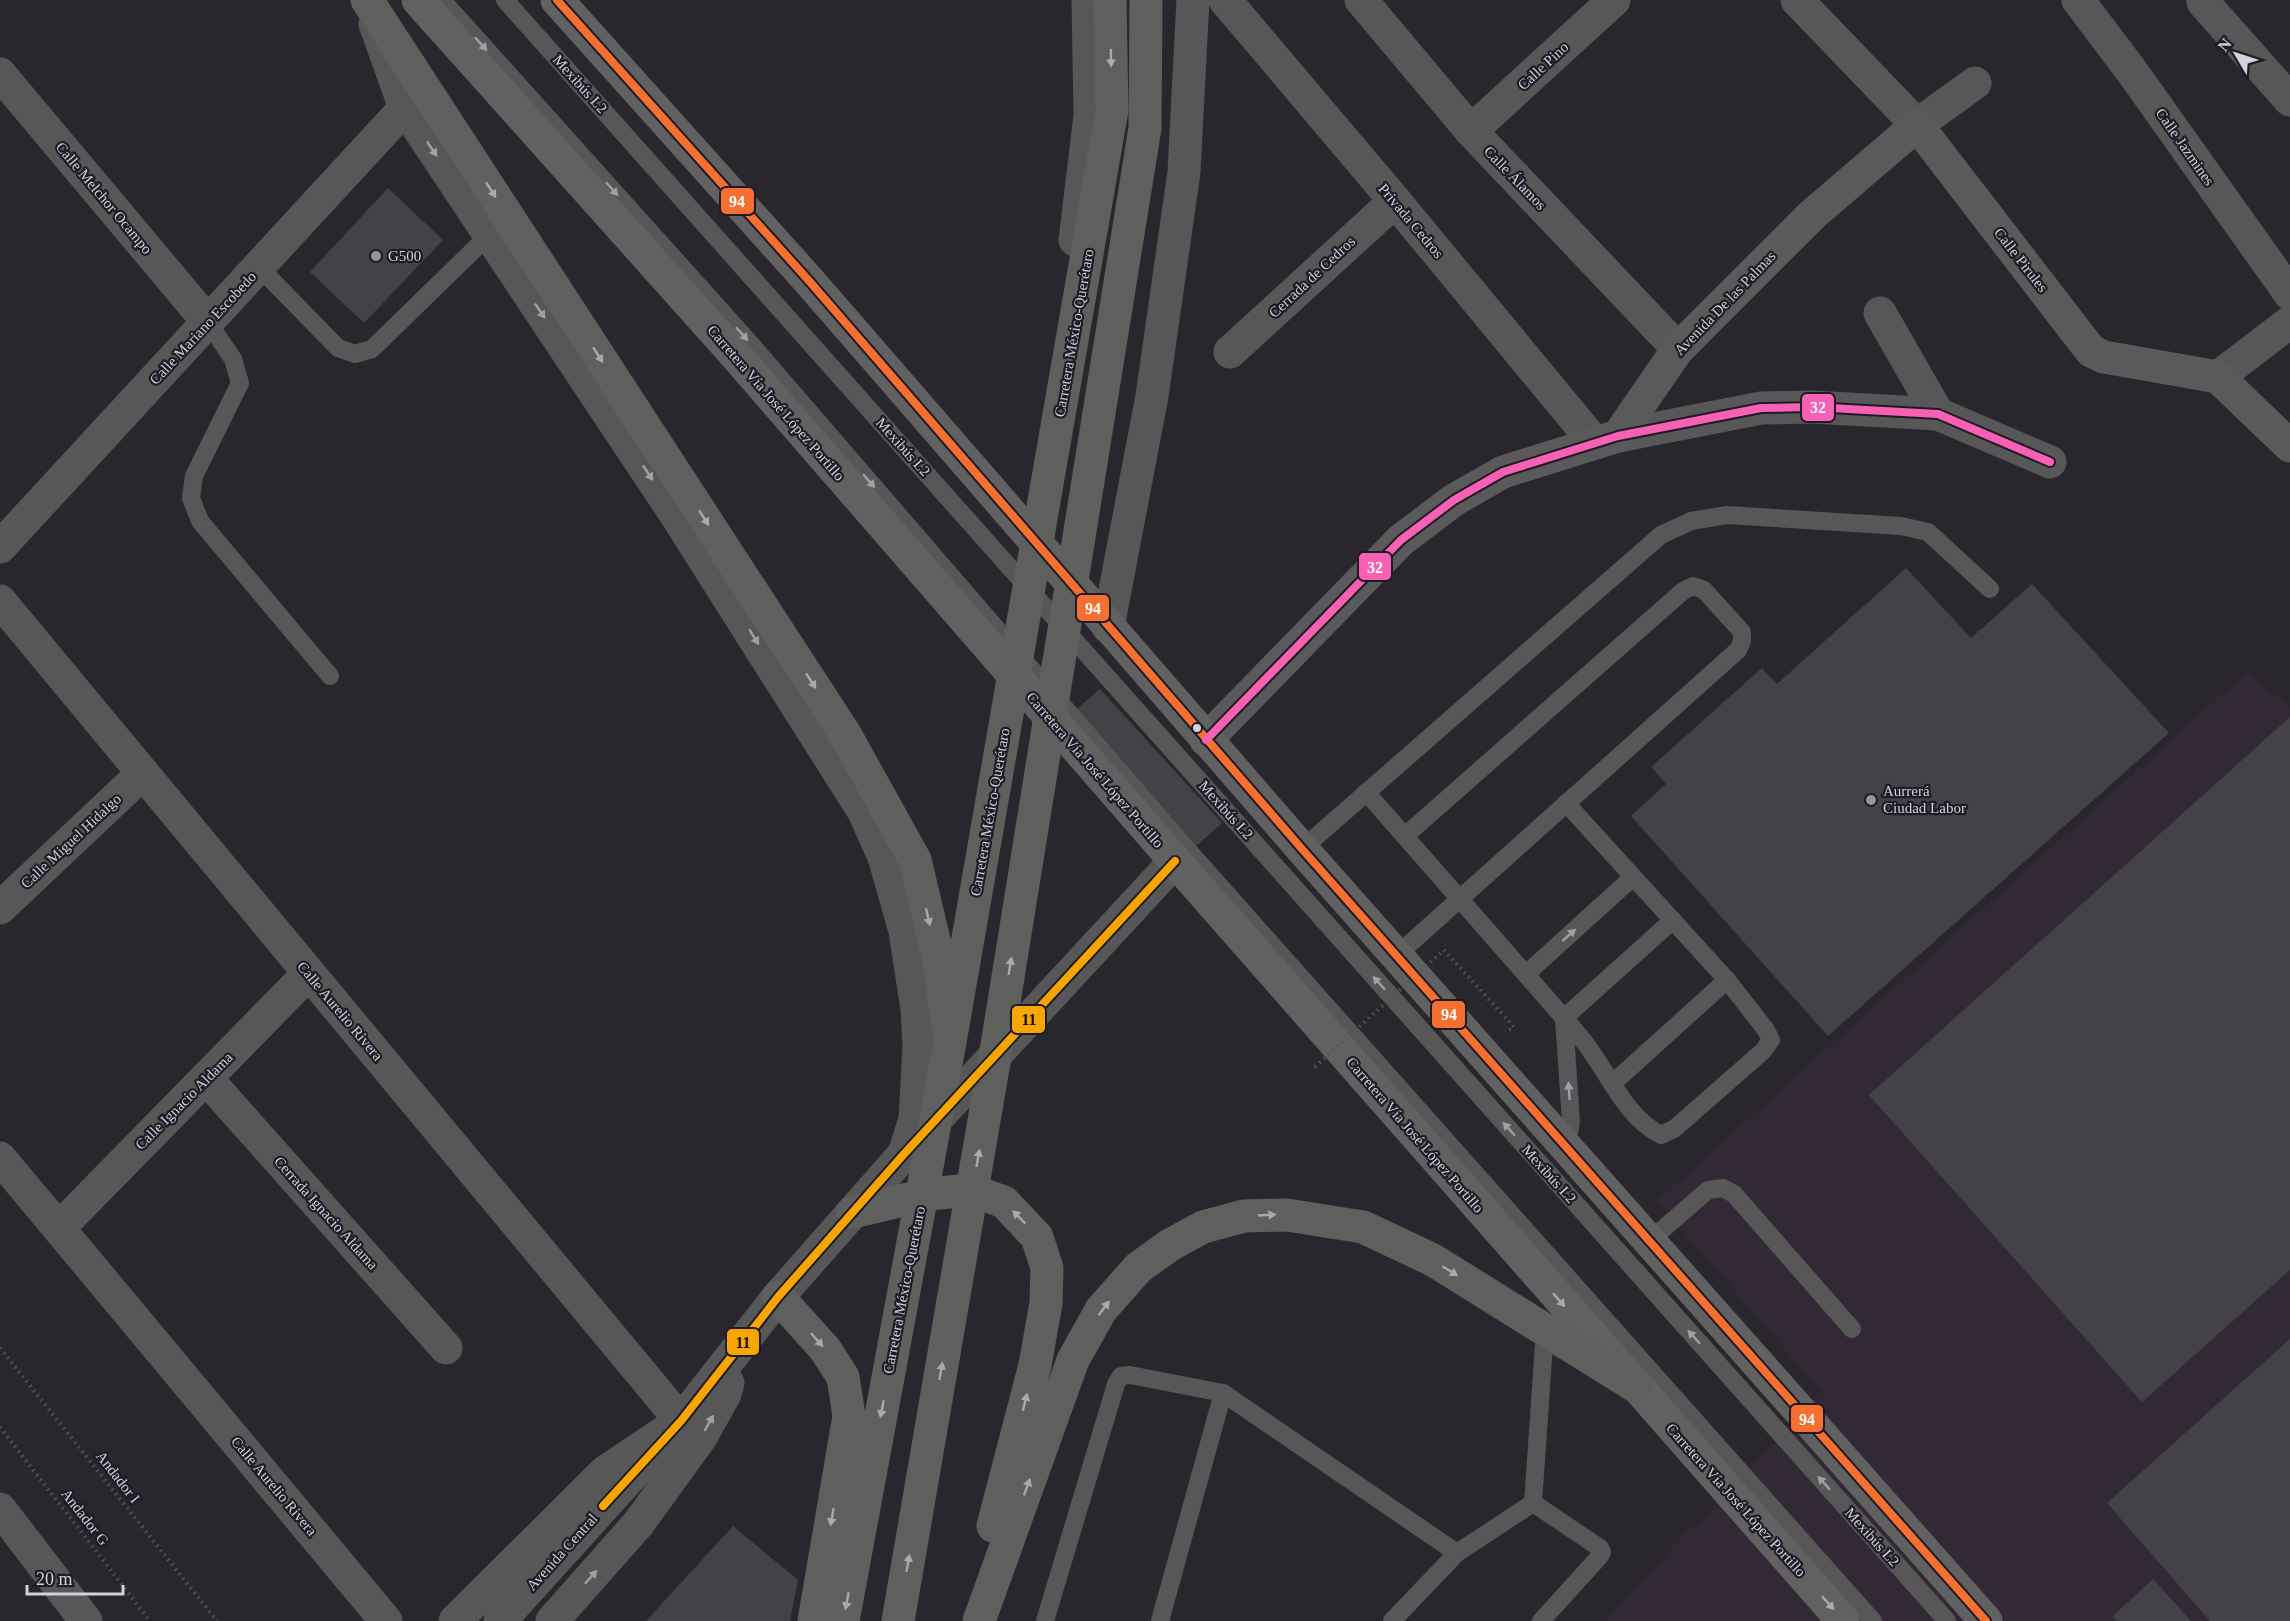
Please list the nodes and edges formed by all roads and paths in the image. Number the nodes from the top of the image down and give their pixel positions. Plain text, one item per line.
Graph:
1 (367, 0) edge
2 (418, 0) edge
3 (442, 0) edge
4 (505, 0) edge
5 (557, 0) edge
6 (1088, 0) edge
7 (1110, 0) edge
8 (1146, 0) edge
9 (1193, 0) edge
10 (1225, 0) edge
11 (1361, 0) edge
12 (1614, 0) edge
13 (1797, 0) edge
14 (2078, 0) edge
15 (2204, 2) dead end
16 (0, 75) edge
17 (1975, 83) dead end
18 (2290, 100) edge
19 (405, 108) junction
20 (1917, 125) junction
21 (1471, 131) junction
22 (1395, 201) junction
23 (489, 235) junction
24 (259, 267) junction
25 (2290, 294) edge
26 (1880, 313) dead end
27 (208, 322) junction
28 (2290, 322) edge
29 (1678, 349) junction
30 (1230, 352) dead end
31 (2218, 377) junction
32 (1938, 414) junction
33 (1607, 440) junction
34 (2290, 446) edge
35 (2050, 462) dead end
36 (1025, 531) junction
37 (0, 547) edge
38 (1989, 589) dead end
39 (0, 601) edge
40 (1108, 627) junction
41 (330, 676) dead end
42 (1206, 740) junction
43 (143, 773) junction
44 (1366, 792) junction
45 (1566, 803) junction
46 (1406, 835) junction
47 (1302, 849) junction
48 (1174, 861) junction
49 (1633, 877) junction
50 (1459, 898) junction
51 (0, 908) edge
52 (1673, 920) junction
53 (1444, 950) dead end
54 (1397, 955) junction
55 (309, 974) junction
56 (1526, 974) junction
57 (1728, 980) junction
58 (1564, 1018) junction
59 (950, 1042) junction
60 (1315, 1067) dead end
61 (206, 1078) junction
62 (1612, 1083) junction
63 (1566, 1149) junction
64 (904, 1154) junction
65 (0, 1158) edge
66 (853, 1212) junction
67 (59, 1228) junction
68 (1648, 1242) junction
69 (778, 1297) junction
70 (1852, 1329) dead end
71 (1545, 1330) junction
72 (740, 1347) junction
73 (0, 1348) edge
74 (446, 1348) dead end
75 (1635, 1386) junction
76 (1223, 1393) junction
77 (681, 1421) junction
78 (0, 1427) edge
79 (1533, 1503) junction
80 (0, 1509) edge
81 (1457, 1553) junction
82 (86, 1621) edge
83 (150, 1621) edge
84 (217, 1621) edge
85 (386, 1621) edge
86 (455, 1621) edge
87 (500, 1621) edge
88 (552, 1621) edge
89 (813, 1621) edge
90 (843, 1621) edge
91 (898, 1621) edge
92 (969, 1621) edge
93 (979, 1621) edge
94 (1045, 1621) edge
95 (1160, 1621) edge
96 (1392, 1621) edge
97 (1541, 1621) edge
98 (1843, 1621) edge
99 (1872, 1621) edge
100 (1947, 1621) edge
101 (1986, 1621) edge

1 - 19 street
1 -> 59 highway
2 - 48 main road, Carretera Vía José López Portillo
3 -> 99 lane
100 -> 4 lane, Mexibús L2
5 - 36 main road
6 - 36 street
7 -> 59 highway, Carretera México-Querétaro, bridge
91 -> 8 highway, bridge
9 - 40 street
10 - 22 street, Privada Cedros
11 - 21 street, Calle Álamos
12 - 21 street, Calle Pino
13 - 20 street, Calle Pirules
14 - 25 street, Calle Jazmines
15 - 18 street
16 - 27 street, Calle Melchor Ocampo
17 - 20 street
19 -> 23 street
19 - 24 street, Calle Mariano Escobedo
20 - 29 main road, Avenida De las Palmas
20 - 31 main road, Calle Pirules
21 - 29 street, Calle Álamos
22 - 30 street, Cerrada de Cedros
22 - 33 street, Privada Cedros
23 - 24 lane
23 -> 64 street
24 - 27 street, Calle Mariano Escobedo
26 - 32 street
27 - 37 street, Calle Mariano Escobedo
27 - 41 lane
28 - 31 street
29 - 33 main road, Avenida De las Palmas
31 - 34 main road
32 - 33 street
32 - 35 street
33 - 42 main road
36 - 40 main road
38 - 44 lane
39 - 43 street, Calle Aurelio Rivera
40 - 42 main road
42 - 47 main road
43 - 51 street, Calle Miguel Hidalgo
43 - 55 street, Calle Aurelio Rivera
44 - 46 lane
44 - 47 lane
45 - 46 lane
45 - 49 lane
45 - 50 lane
46 - 50 lane
47 - 54 main road
48 - 64 street, Avenida Central
48 -> 75 main road, Carretera Vía José López Portillo
49 - 52 lane
56 -> 49 lane
50 - 54 lane
50 - 56 lane
52 - 57 lane
52 - 58 lane
53 - 60 path, bridge
54 - 63 main road
55 - 61 street, Calle Ignacio Aldama
55 - 77 street, Calle Aurelio Rivera
56 - 58 lane
57 - 62 lane
57 - 62 lane
58 - 62 lane
63 -> 58 lane
59 -> 90 highway, Carretera México-Querétaro, bridge
61 - 67 street, Calle Ignacio Aldama
61 - 74 street, Cerrada Ignacio Aldama
63 - 68 main road
64 - 66 street, Avenida Central
65 - 67 street, Calle Aurelio Rivera
66 - 69 street, Avenida Central
92 -> 66 highway
67 - 85 street, Calle Aurelio Rivera
68 - 70 lane
68 - 101 main road
69 - 72 street, Avenida Central
69 -> 89 highway
71 - 75 highway
71 - 79 lane
93 -> 71 highway
72 - 77 street, Avenida Central
88 -> 72 street, Avenida Central
73 - 84 path, Andador I
75 -> 98 main road, Carretera Vía José López Portillo
76 - 81 lane
76 - 94 lane
76 - 95 lane
77 - 86 street
77 - 87 street, Avenida Central
78 - 83 path, Andador G
79 - 81 lane
79 - 97 lane
80 - 82 street
81 - 96 lane

